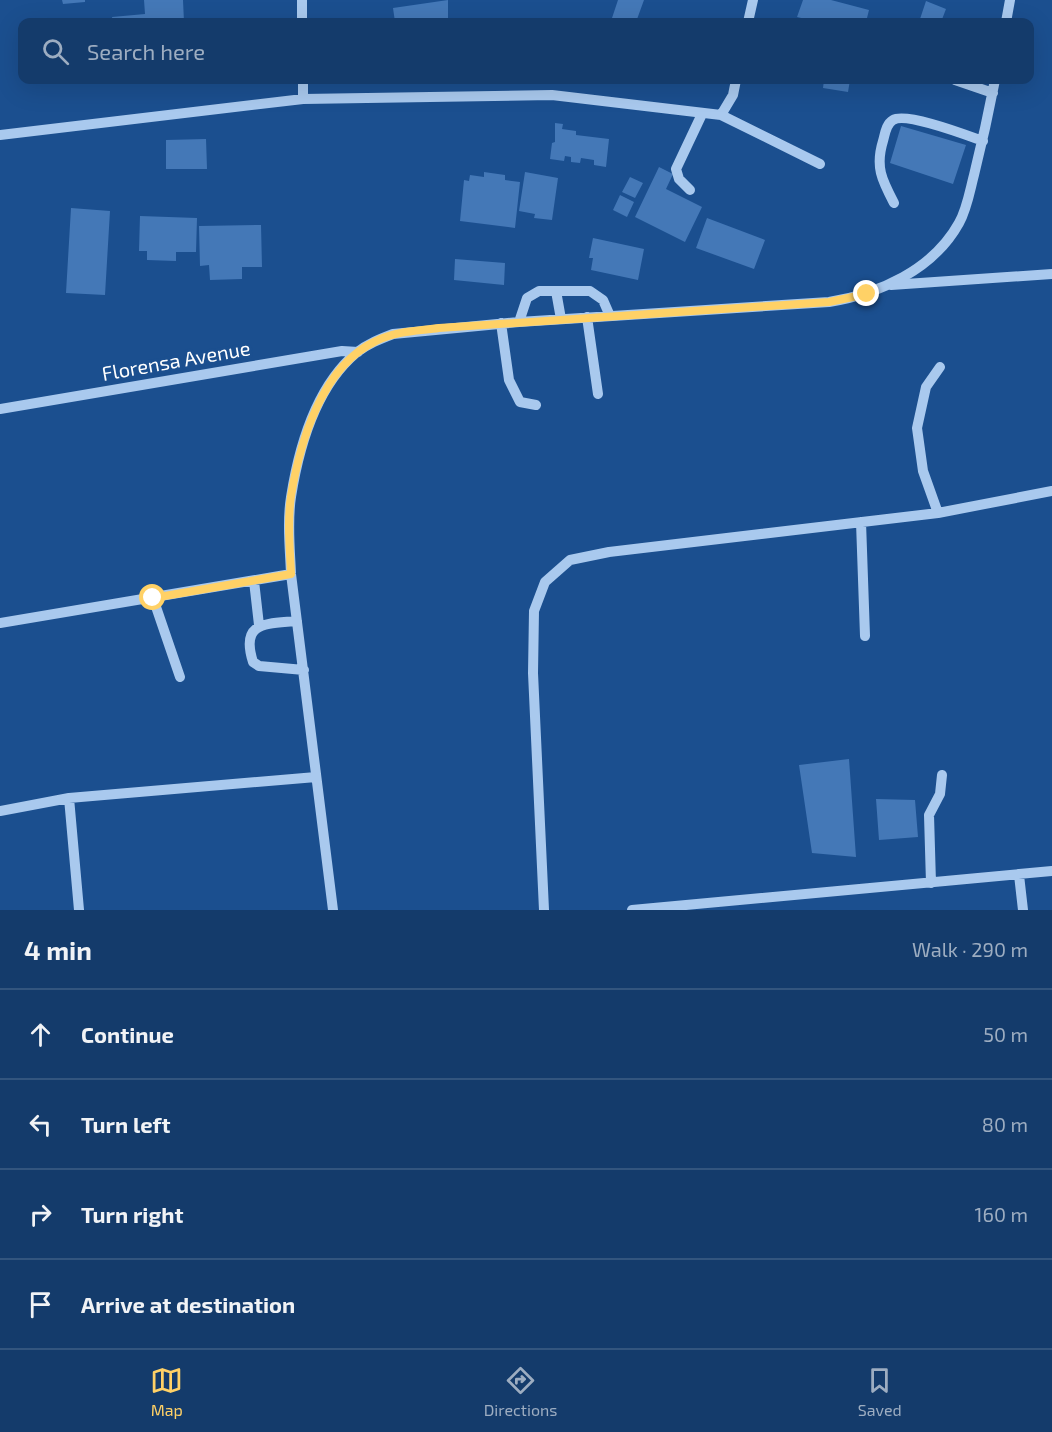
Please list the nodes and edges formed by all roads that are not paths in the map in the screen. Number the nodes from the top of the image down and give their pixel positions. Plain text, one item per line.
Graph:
1 (302, 0) edge
2 (753, 0) edge
3 (1010, 0) edge
4 (302, 18) edge
5 (749, 18) edge
6 (1007, 18) edge
7 (303, 84) edge
8 (735, 84) edge
9 (967, 84) edge
10 (994, 84) edge
11 (993, 93) junction
12 (303, 99) junction
13 (702, 114) junction
14 (721, 115) junction
15 (0, 135) edge
16 (983, 141) junction
17 (820, 164) dead end
18 (690, 190) dead end
19 (894, 203) dead end
20 (1052, 273) edge
21 (888, 285) junction
22 (556, 291) junction
23 (610, 316) junction
24 (587, 317) junction
25 (561, 319) junction
26 (519, 322) junction
27 (501, 323) junction
28 (358, 352) junction
29 (940, 368) dead end
30 (597, 394) dead end
31 (536, 405) dead end
32 (0, 410) edge
33 (1052, 491) edge
34 (938, 513) junction
35 (861, 522) junction
36 (291, 574) junction
37 (254, 581) junction
38 (153, 598) junction
39 (297, 621) junction
40 (0, 623) edge
41 (259, 625) junction
42 (865, 636) dead end
43 (304, 670) junction
44 (180, 677) dead end
45 (942, 775) dead end
46 (316, 777) junction
47 (69, 798) junction
48 (0, 811) edge
49 (1052, 871) edge
50 (1019, 875) junction
51 (931, 883) junction
52 (665, 909) edge
53 (79, 910) edge
54 (333, 910) edge
55 (544, 910) edge
56 (632, 910) edge
57 (1023, 910) edge

1 - 4 street
2 - 5 street
3 - 6 street
7 - 12 street
8 - 14 street
9 - 11 street
10 - 11 street
11 - 16 street
12 - 13 street
12 - 15 street
13 - 14 street
13 - 18 street
14 - 17 street
16 - 19 street
16 - 21 street
20 - 21 street
21 - 23 street
22 - 23 street
22 - 25 street
22 - 26 street
23 - 24 street
24 - 25 street
24 - 30 street
25 - 26 street
26 - 27 street
27 - 28 street
27 - 31 street
28 - 32 street, Florensa Avenue
28 - 36 street
29 - 34 street
33 - 34 street
34 - 35 street
35 - 42 street
35 - 55 street
36 - 37 street
36 - 39 street
37 - 38 street
37 - 41 street
38 - 40 street
38 - 44 street
39 - 41 street
39 - 43 street
41 - 43 street
43 - 46 street
45 - 51 street
46 - 47 street
46 - 54 street
47 - 48 street
47 - 53 street
49 - 50 street
50 - 51 street
50 - 57 street
51 - 52 street
52 - 56 street

